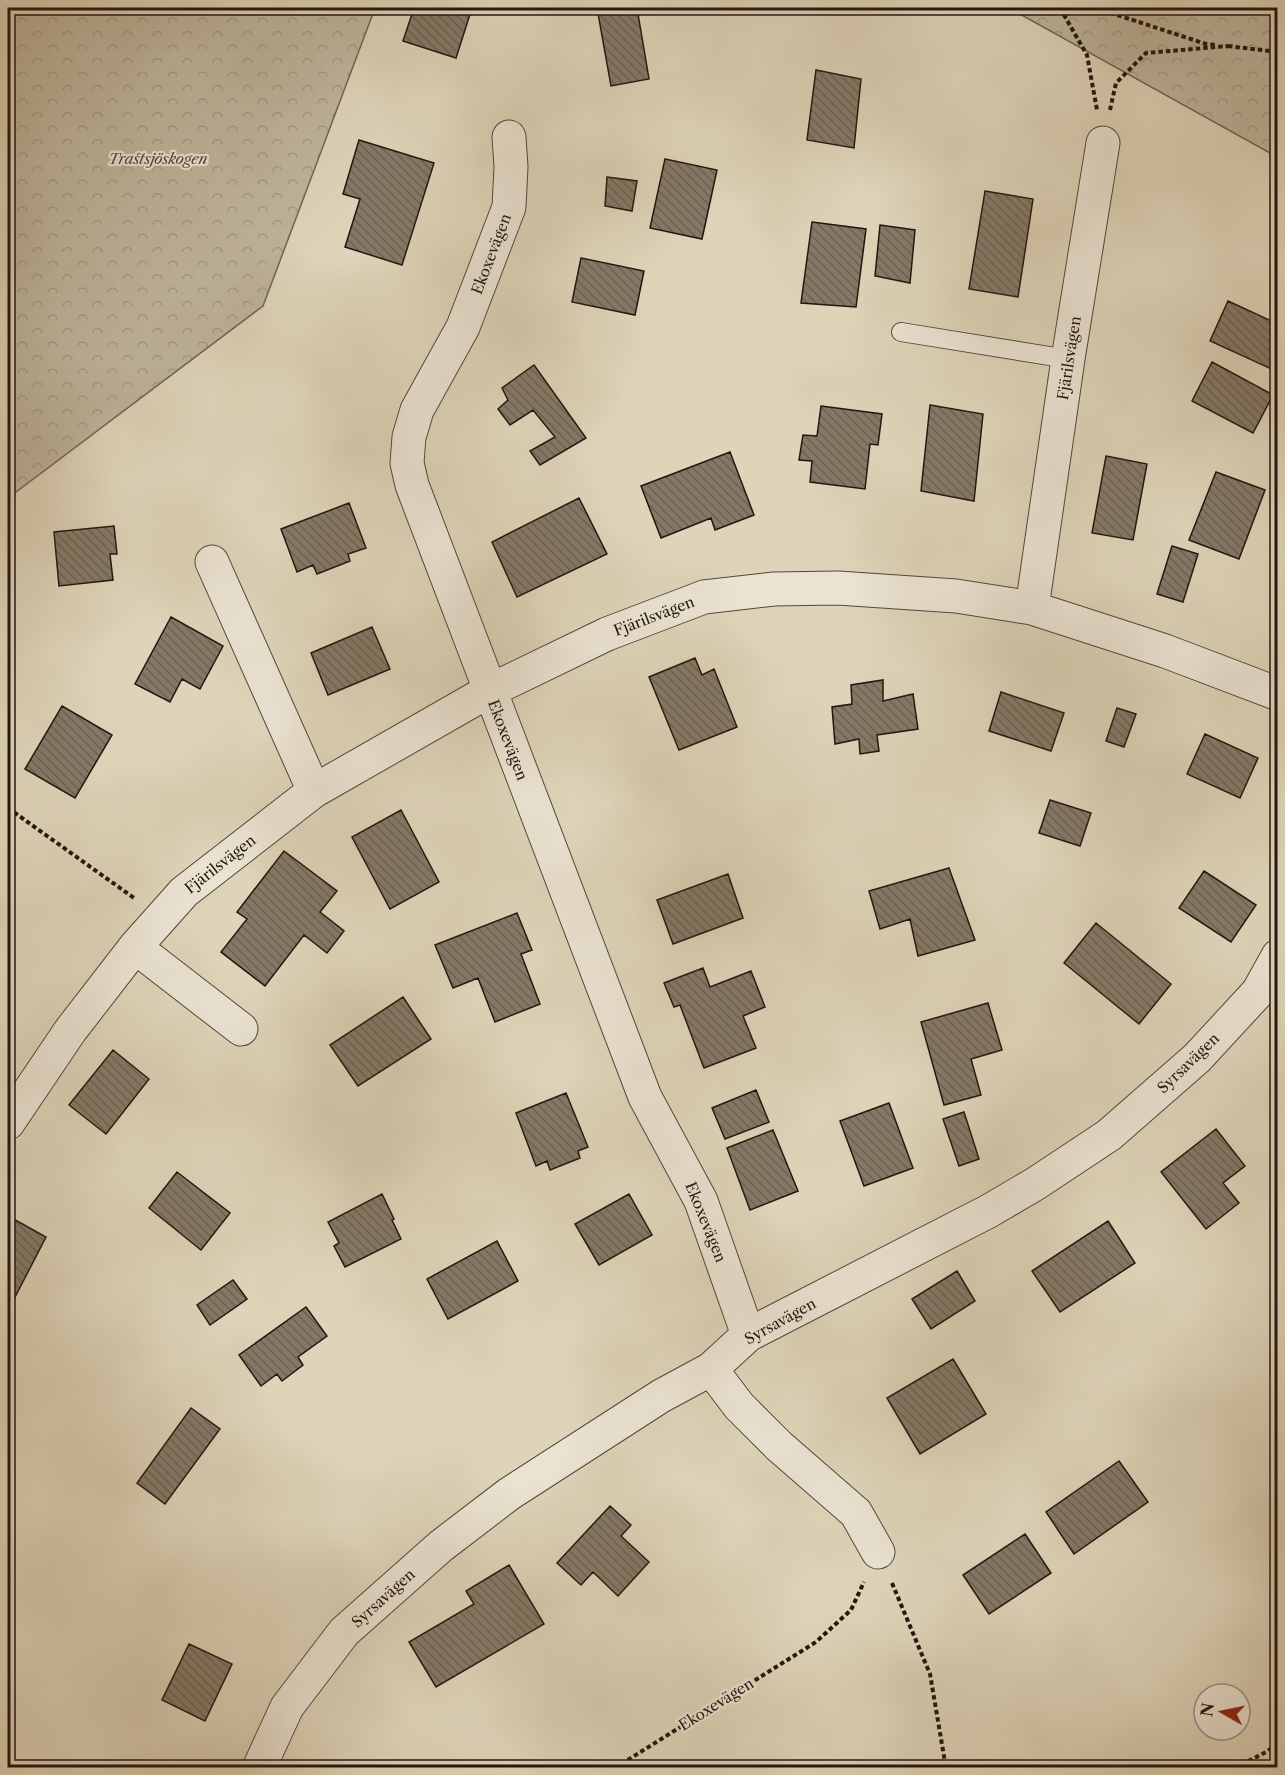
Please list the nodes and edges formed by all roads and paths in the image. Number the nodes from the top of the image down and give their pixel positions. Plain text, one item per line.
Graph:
1 (1060, 8) edge
2 (1096, 8) edge
3 (1228, 46) junction
4 (1278, 52) edge
5 (509, 137) dead end
6 (1103, 143) junction
7 (902, 332) dead end
8 (1068, 359) junction
9 (212, 562) dead end
10 (1032, 608) junction
11 (489, 691) junction
12 (1278, 694) edge
13 (314, 791) junction
14 (8, 808) edge
15 (160, 918) junction
16 (135, 947) junction
17 (1278, 956) edge
18 (241, 1029) dead end
19 (8, 1123) edge
20 (748, 1335) junction
21 (711, 1369) junction
22 (878, 1552) junction
23 (1278, 1742) edge
24 (259, 1767) edge
25 (615, 1767) edge
26 (946, 1767) edge
27 (1234, 1767) edge

1 - 6 path
2 - 3 path
3 - 4 path
3 - 6 path
5 - 11 street, Ekoxevägen
6 - 8 street, Fjärilsvägen
7 - 8 lane
8 - 10 street, Fjärilsvägen
9 - 13 street
10 - 11 street, Fjärilsvägen
10 - 12 street, Fjärilsvägen
11 - 13 street, Fjärilsvägen
11 - 20 street, Ekoxevägen
13 - 15 street, Fjärilsvägen
14 - 15 path
15 - 16 street, Fjärilsvägen
16 - 18 street
16 - 19 street, Fjärilsvägen
17 - 20 street, Syrsavägen
20 - 21 street, Syrsavägen
21 - 22 street
21 - 24 street, Syrsavägen
22 - 25 path, Ekoxevägen
22 - 26 path
23 - 27 path

